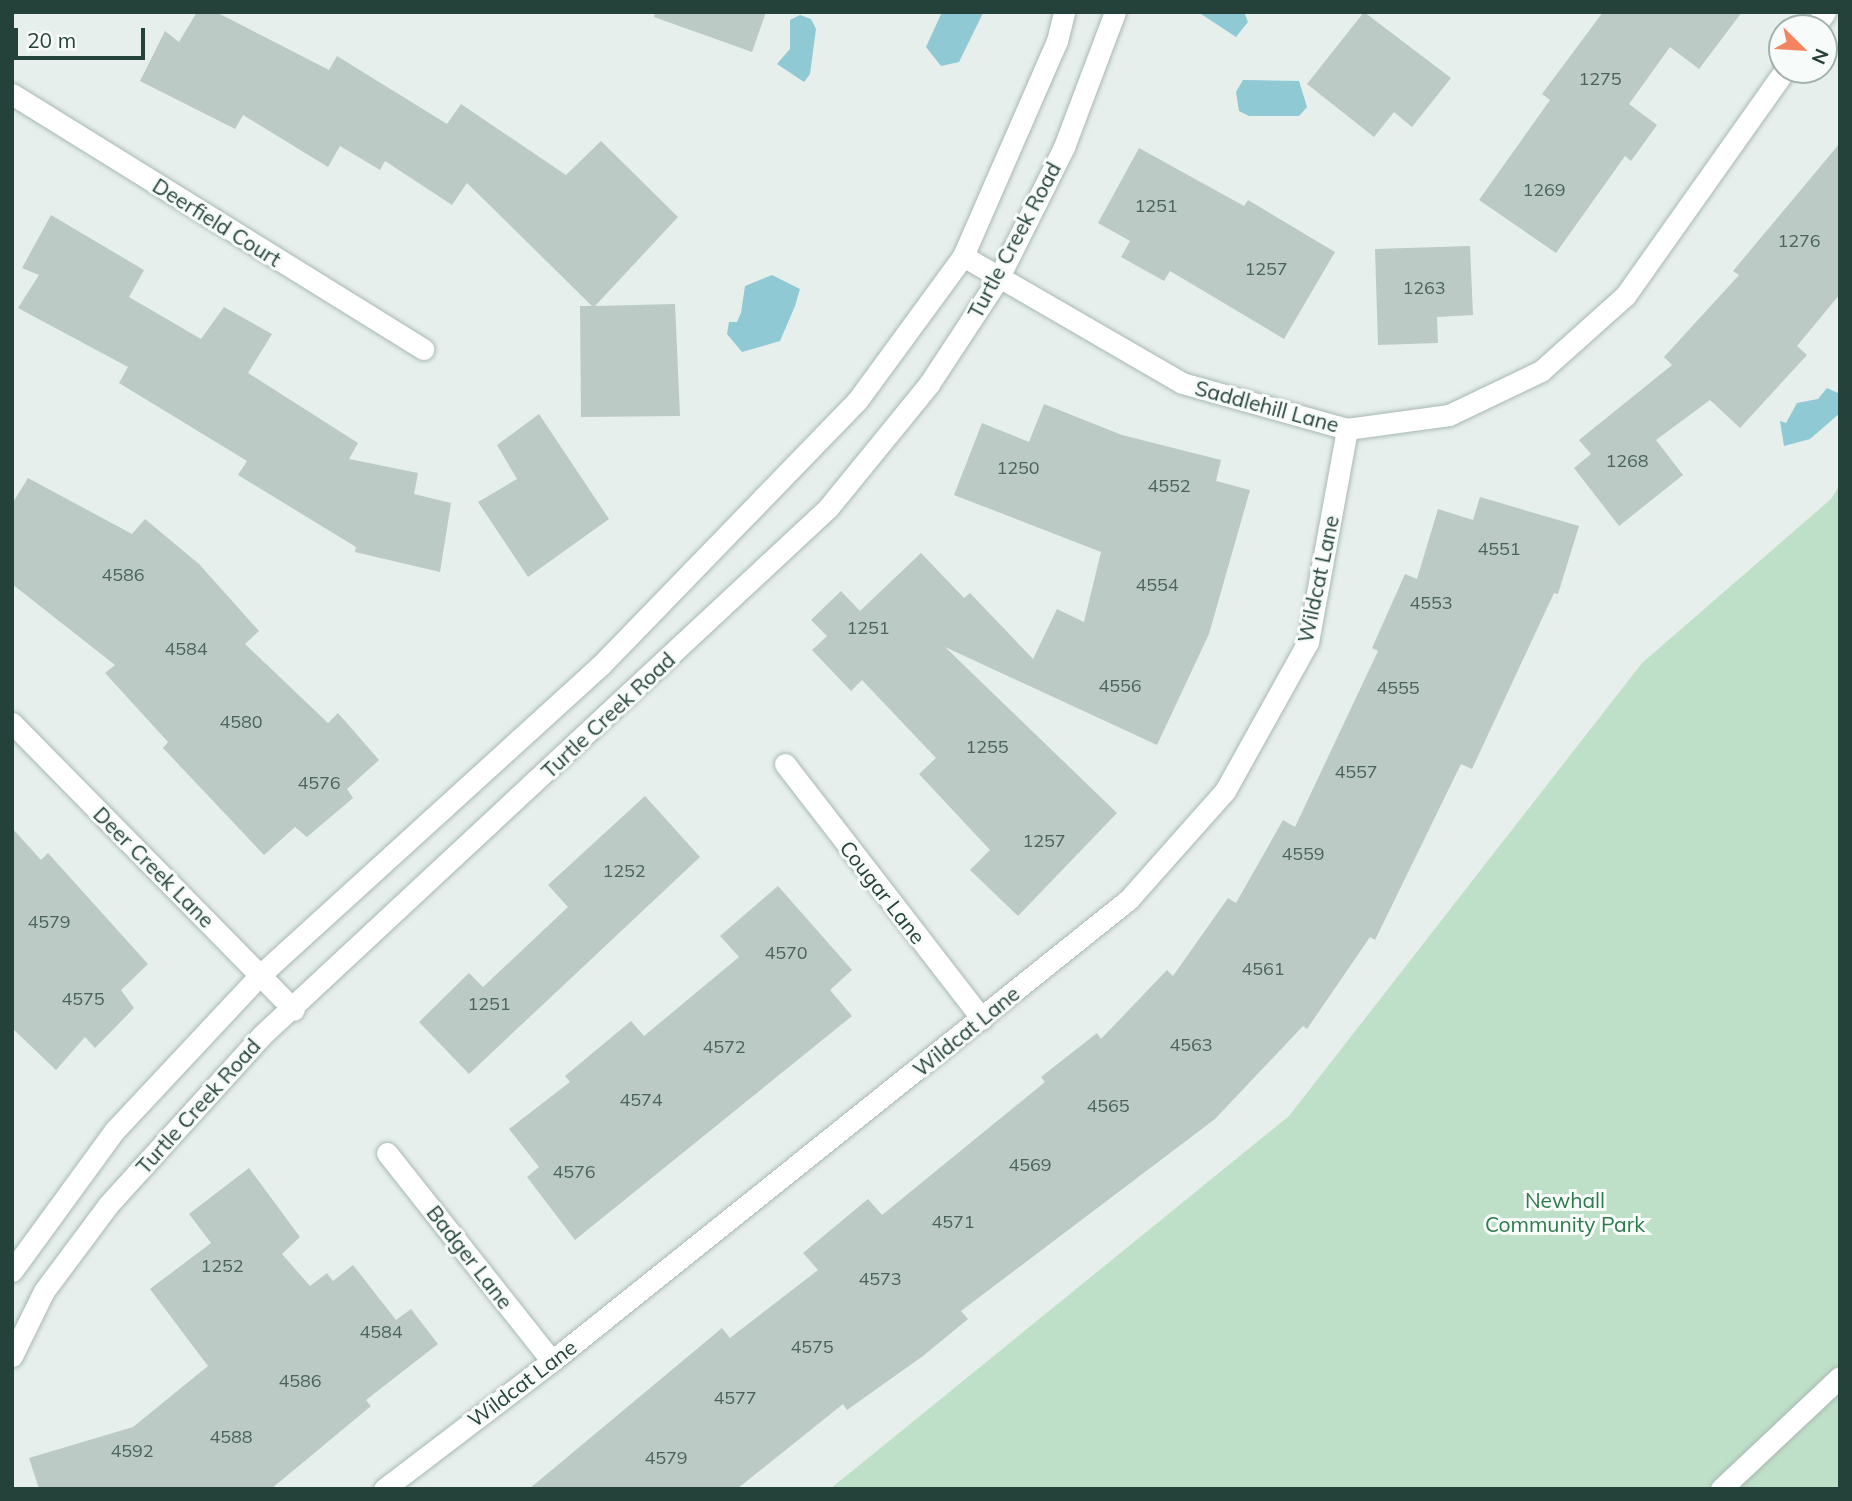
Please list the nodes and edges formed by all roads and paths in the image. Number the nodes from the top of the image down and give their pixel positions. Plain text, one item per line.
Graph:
1 (1064, 12) edge
2 (1115, 12) edge
3 (1775, 84) edge
4 (12, 94) edge
5 (963, 256) junction
6 (998, 279) junction
7 (423, 349) dead end
8 (1347, 429) junction
9 (12, 723) edge
10 (785, 764) dead end
11 (258, 976) junction
12 (294, 1010) junction
13 (982, 1019) junction
14 (387, 1153) dead end
15 (12, 1271) edge
16 (12, 1356) edge
17 (552, 1362) junction
18 (1840, 1377) edge
19 (384, 1489) edge
20 (1721, 1489) edge

1 - 5 street, Turtle Creek Road
2 - 6 street, Turtle Creek Road
3 - 8 street, Saddlehill Lane
4 - 7 street, Deerfield Court
5 - 6 street, Saddlehill Lane
5 - 11 street, Turtle Creek Road
6 - 8 street, Saddlehill Lane
6 - 12 street, Turtle Creek Road
8 - 13 street, Wildcat Lane
9 - 11 street, Deer Creek Lane
10 - 13 street, Cougar Lane
11 - 12 street, Deer Creek Lane
11 - 15 street, Turtle Creek Road
12 - 16 street, Turtle Creek Road
13 - 17 street, Wildcat Lane
14 - 17 street, Badger Lane
17 - 19 street, Wildcat Lane
18 - 20 street

